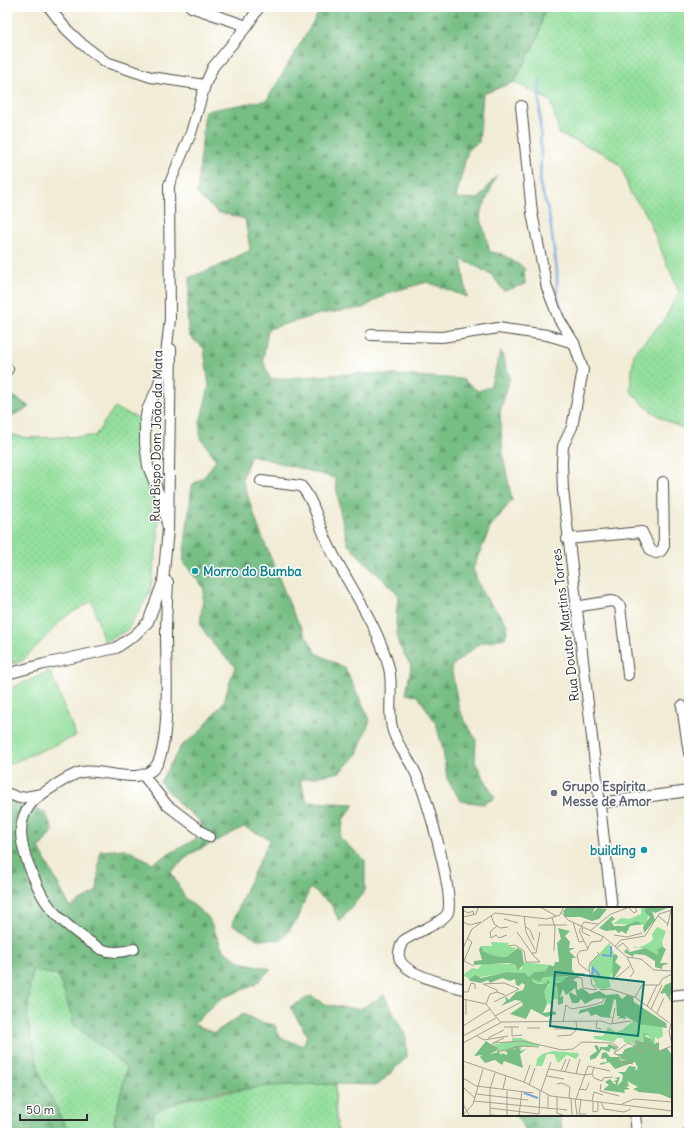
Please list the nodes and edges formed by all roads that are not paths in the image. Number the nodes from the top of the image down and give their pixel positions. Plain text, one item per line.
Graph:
1 (49, 7) edge
2 (191, 7) edge
3 (259, 7) edge
4 (247, 26) junction
5 (205, 85) junction
6 (521, 106) dead end
7 (170, 319) junction
8 (371, 335) dead end
9 (574, 343) junction
10 (261, 481) dead end
11 (663, 482) dead end
12 (168, 529) junction
13 (568, 539) junction
14 (163, 582) junction
15 (576, 607) junction
16 (7, 674) edge
17 (628, 676) dead end
18 (682, 706) dead end
19 (689, 753) edge
20 (142, 775) junction
21 (689, 791) edge
22 (7, 793) edge
23 (42, 794) junction
24 (599, 803) junction
25 (209, 837) dead end
26 (612, 907) edge
27 (134, 949) dead end
28 (463, 989) edge
29 (689, 994) edge
30 (672, 996) edge
31 (635, 1116) edge
32 (637, 1133) edge

1 - 5 street
2 - 4 street
3 - 4 street, Rua Bispo Dom João da Mata
4 - 5 street, Rua Bispo Dom João da Mata
5 - 7 street, Rua Bispo Dom João da Mata
6 - 9 street, Rua Doutor Martins Torres
7 - 12 street, Rua Bispo Dom João da Mata
7 - 12 street, Rua Bispo Dom João da Mata
8 - 9 street
9 - 13 street, Rua Doutor Martins Torres
10 - 28 street
11 - 13 street
12 - 14 street
13 - 15 street, Rua Doutor Martins Torres
14 - 16 street
14 - 20 street
15 - 17 street
15 - 24 street, Rua Doutor Martins Torres
18 - 19 street
20 - 23 street
20 - 25 street
21 - 24 street
22 - 23 street
23 - 27 street
24 - 26 street, Rua Doutor Martins Torres
29 - 30 street
31 - 32 street

